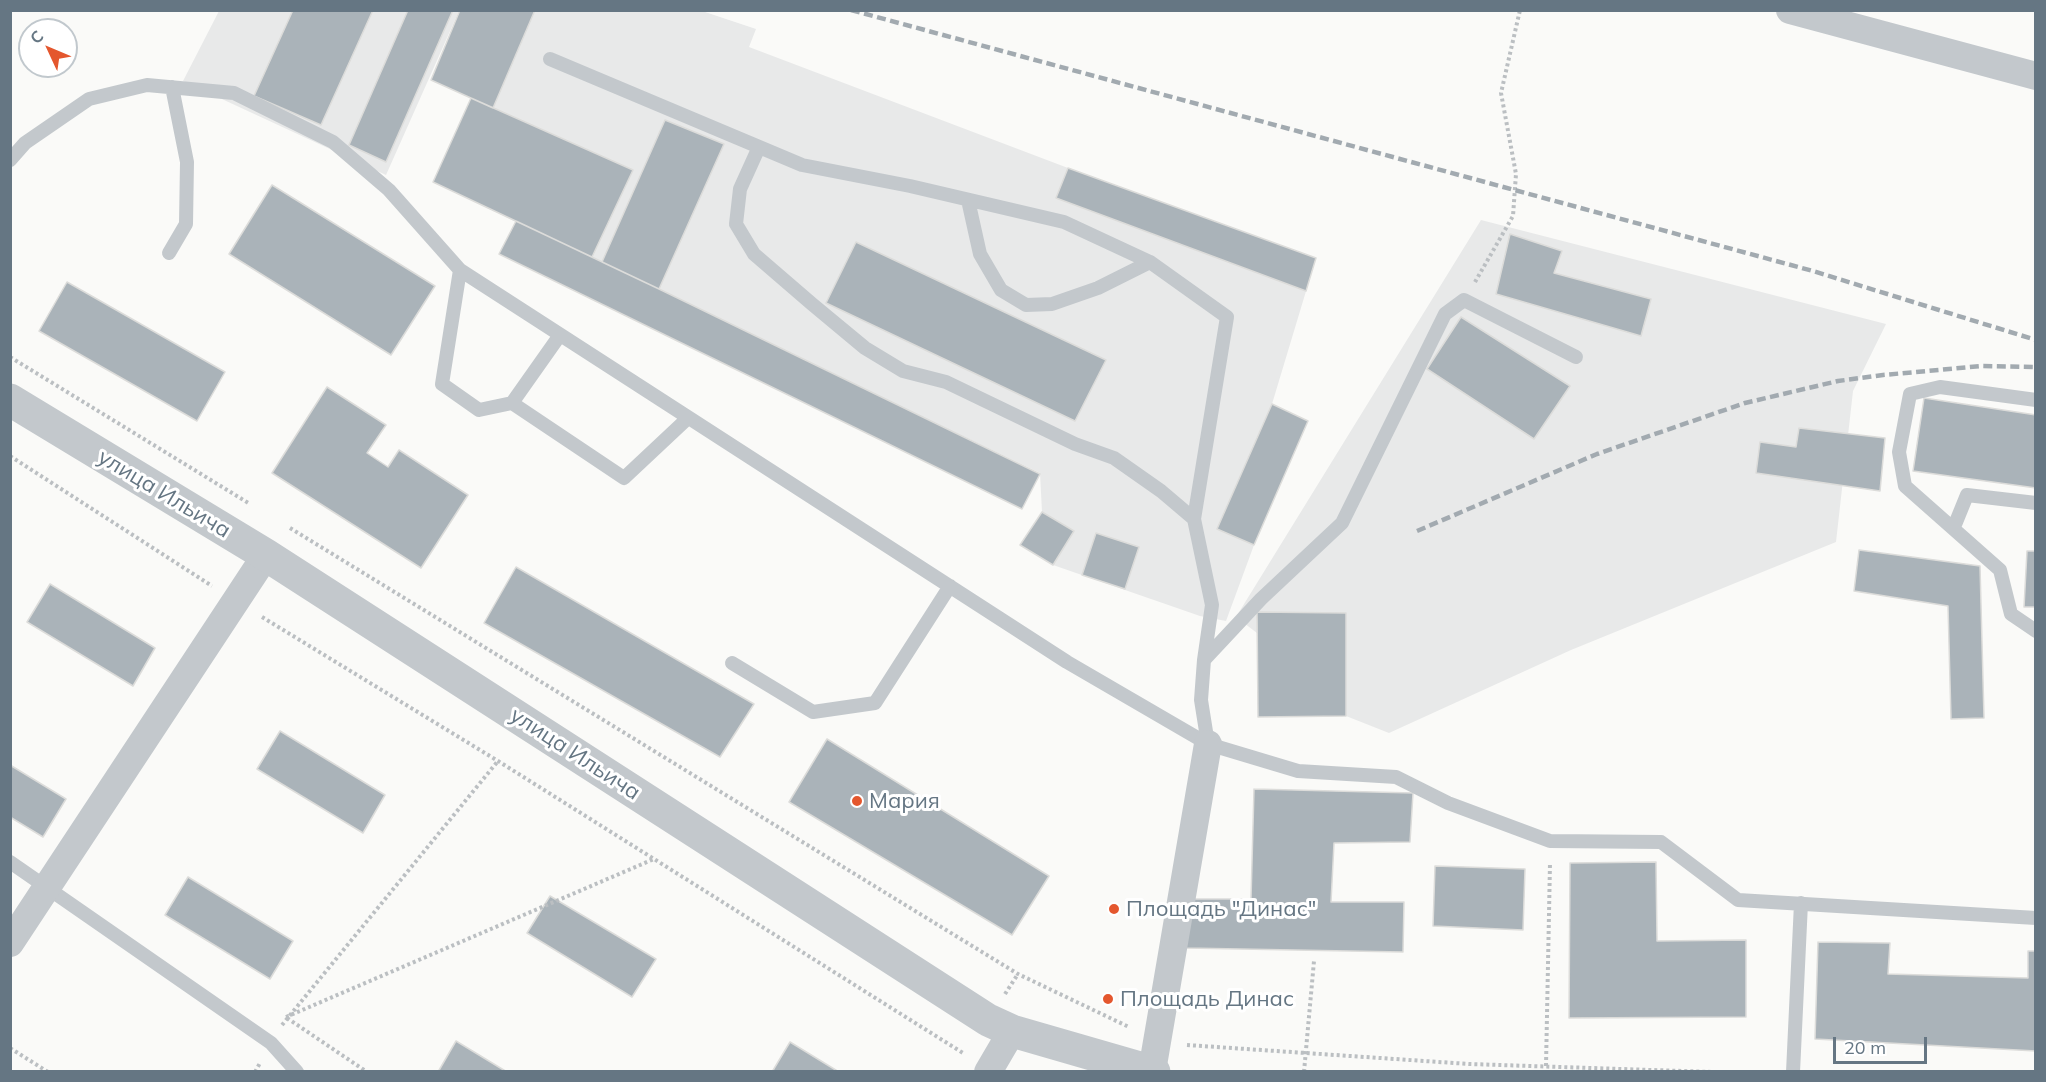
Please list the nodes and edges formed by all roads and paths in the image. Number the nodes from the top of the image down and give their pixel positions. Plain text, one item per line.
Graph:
1 (1520, 10) edge
2 (1790, 10) edge
3 (550, 59) dead end
4 (2036, 76) edge
5 (172, 87) junction
6 (759, 147) junction
7 (10, 160) edge
8 (968, 200) junction
9 (169, 253) dead end
10 (1150, 261) junction
11 (460, 270) junction
12 (1464, 300) junction
13 (560, 335) junction
14 (10, 357) edge
15 (1576, 357) dead end
16 (10, 400) edge
17 (2036, 400) edge
18 (512, 403) junction
19 (688, 417) junction
20 (10, 456) edge
21 (2036, 503) edge
22 (255, 507) dead end
23 (1194, 519) junction
24 (285, 525) dead end
25 (1954, 527) junction
26 (266, 555) junction
27 (950, 586) junction
28 (235, 601) junction
29 (2036, 631) edge
30 (1204, 660) junction
31 (732, 663) dead end
32 (1208, 744) junction
33 (498, 761) junction
34 (1550, 841) junction
35 (654, 859) junction
36 (10, 862) edge
37 (49, 888) junction
38 (1801, 903) junction
39 (2036, 918) edge
40 (10, 943) edge
41 (1314, 961) dead end
42 (286, 1017) junction
43 (1012, 1031) junction
44 (271, 1043) junction
45 (10, 1048) edge
46 (1306, 1053) junction
47 (1155, 1061) edge
48 (1546, 1066) junction
49 (989, 1070) edge
50 (48, 1071) edge
51 (255, 1071) edge
52 (297, 1071) edge
53 (367, 1071) edge
54 (1304, 1071) edge
55 (1713, 1071) edge
56 (1793, 1071) edge

1 - 12 path
2 - 4 street
3 - 6 lane
5 - 7 lane
5 - 9 lane
5 - 11 lane
6 - 8 lane
6 - 23 lane
8 - 10 lane
8 - 10 lane
10 - 23 lane
11 - 13 lane
11 - 18 lane
12 - 15 lane
12 - 30 lane
13 - 18 lane
13 - 19 lane
14 - 22 path
16 - 26 street, улица Ильича
17 - 25 lane
18 - 19 lane
19 - 27 lane
20 - 28 path
21 - 25 lane
23 - 30 lane
24 - 47 path
25 - 29 lane
26 - 28 street
26 - 43 street, улица Ильича
27 - 31 lane
27 - 32 lane
28 - 33 path
28 - 37 street
30 - 32 lane
32 - 34 lane
32 - 47 street
33 - 35 path
33 - 42 path
34 - 38 lane
34 - 48 path
35 - 42 path
35 - 49 path
36 - 37 lane
37 - 40 street
37 - 44 lane
38 - 39 lane
38 - 56 lane
41 - 46 path
42 - 44 path
42 - 53 path
43 - 47 street, улица Ильича
43 - 49 street
44 - 51 path
44 - 52 lane
45 - 50 path
46 - 47 path
46 - 48 path
46 - 54 path
48 - 55 path

